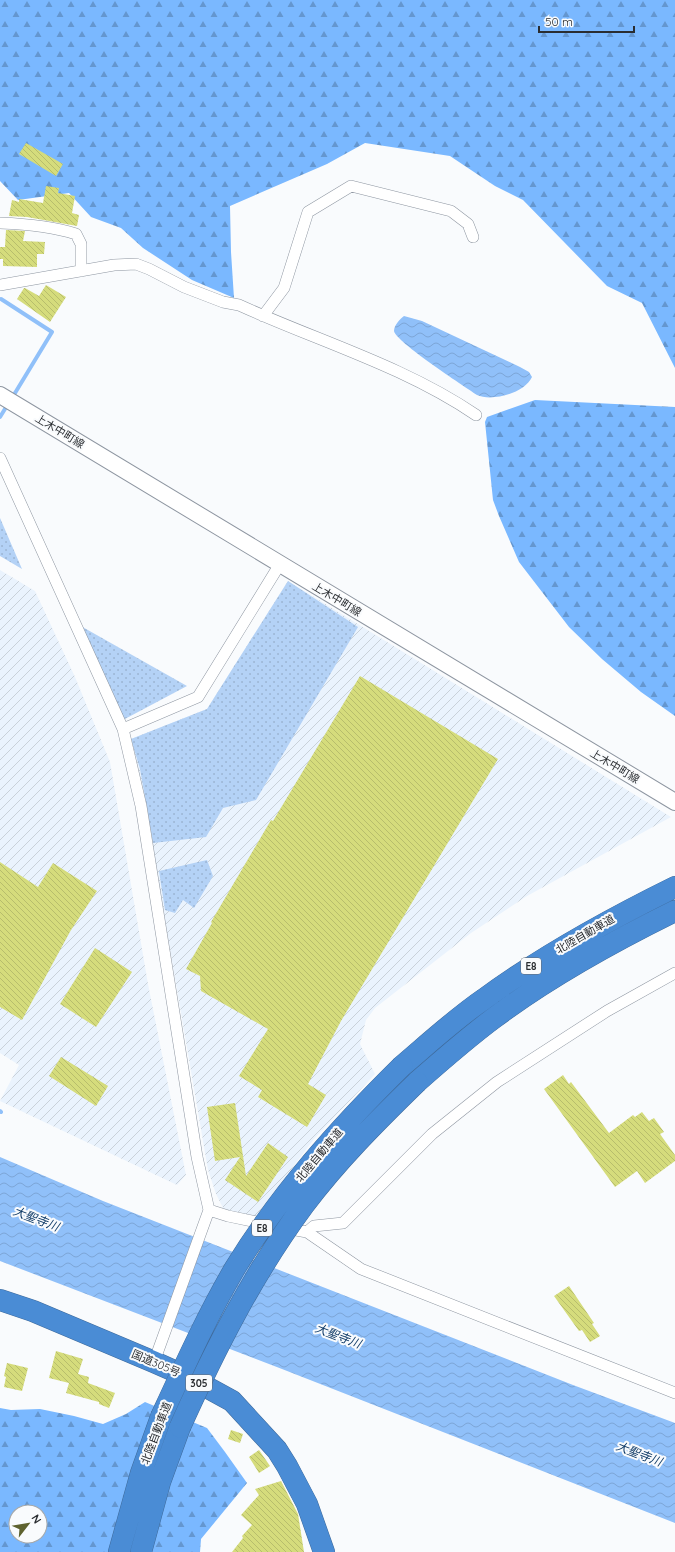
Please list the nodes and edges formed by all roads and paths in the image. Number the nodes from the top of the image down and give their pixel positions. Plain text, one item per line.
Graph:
1 (0, 223) edge
2 (473, 237) dead end
3 (81, 271) junction
4 (0, 285) edge
5 (263, 316) junction
6 (0, 395) edge
7 (476, 416) dead end
8 (0, 458) edge
9 (280, 564) junction
10 (122, 729) junction
11 (675, 802) edge
12 (675, 887) edge
13 (675, 911) edge
14 (675, 973) edge
15 (209, 1210) junction
16 (307, 1232) junction
17 (0, 1300) edge
18 (156, 1356) junction
19 (675, 1393) edge
20 (321, 1549) edge
21 (119, 1552) edge
22 (140, 1552) edge

1 - 3 street
2 - 5 street
3 - 4 street
3 - 5 street
5 - 7 street
6 - 9 main road, 上木中町線
8 - 10 street
9 - 10 street
9 - 11 main road, 上木中町線
10 - 15 street
12 - 21 highway, 北陸自動車道 / E8, bridge
13 - 22 highway, 北陸自動車道 / E8, bridge
14 - 16 street
15 - 16 street
15 - 18 street
16 - 19 street
17 - 18 highway, 国道305号 / 305
18 - 20 highway, 国道305号 / 305

